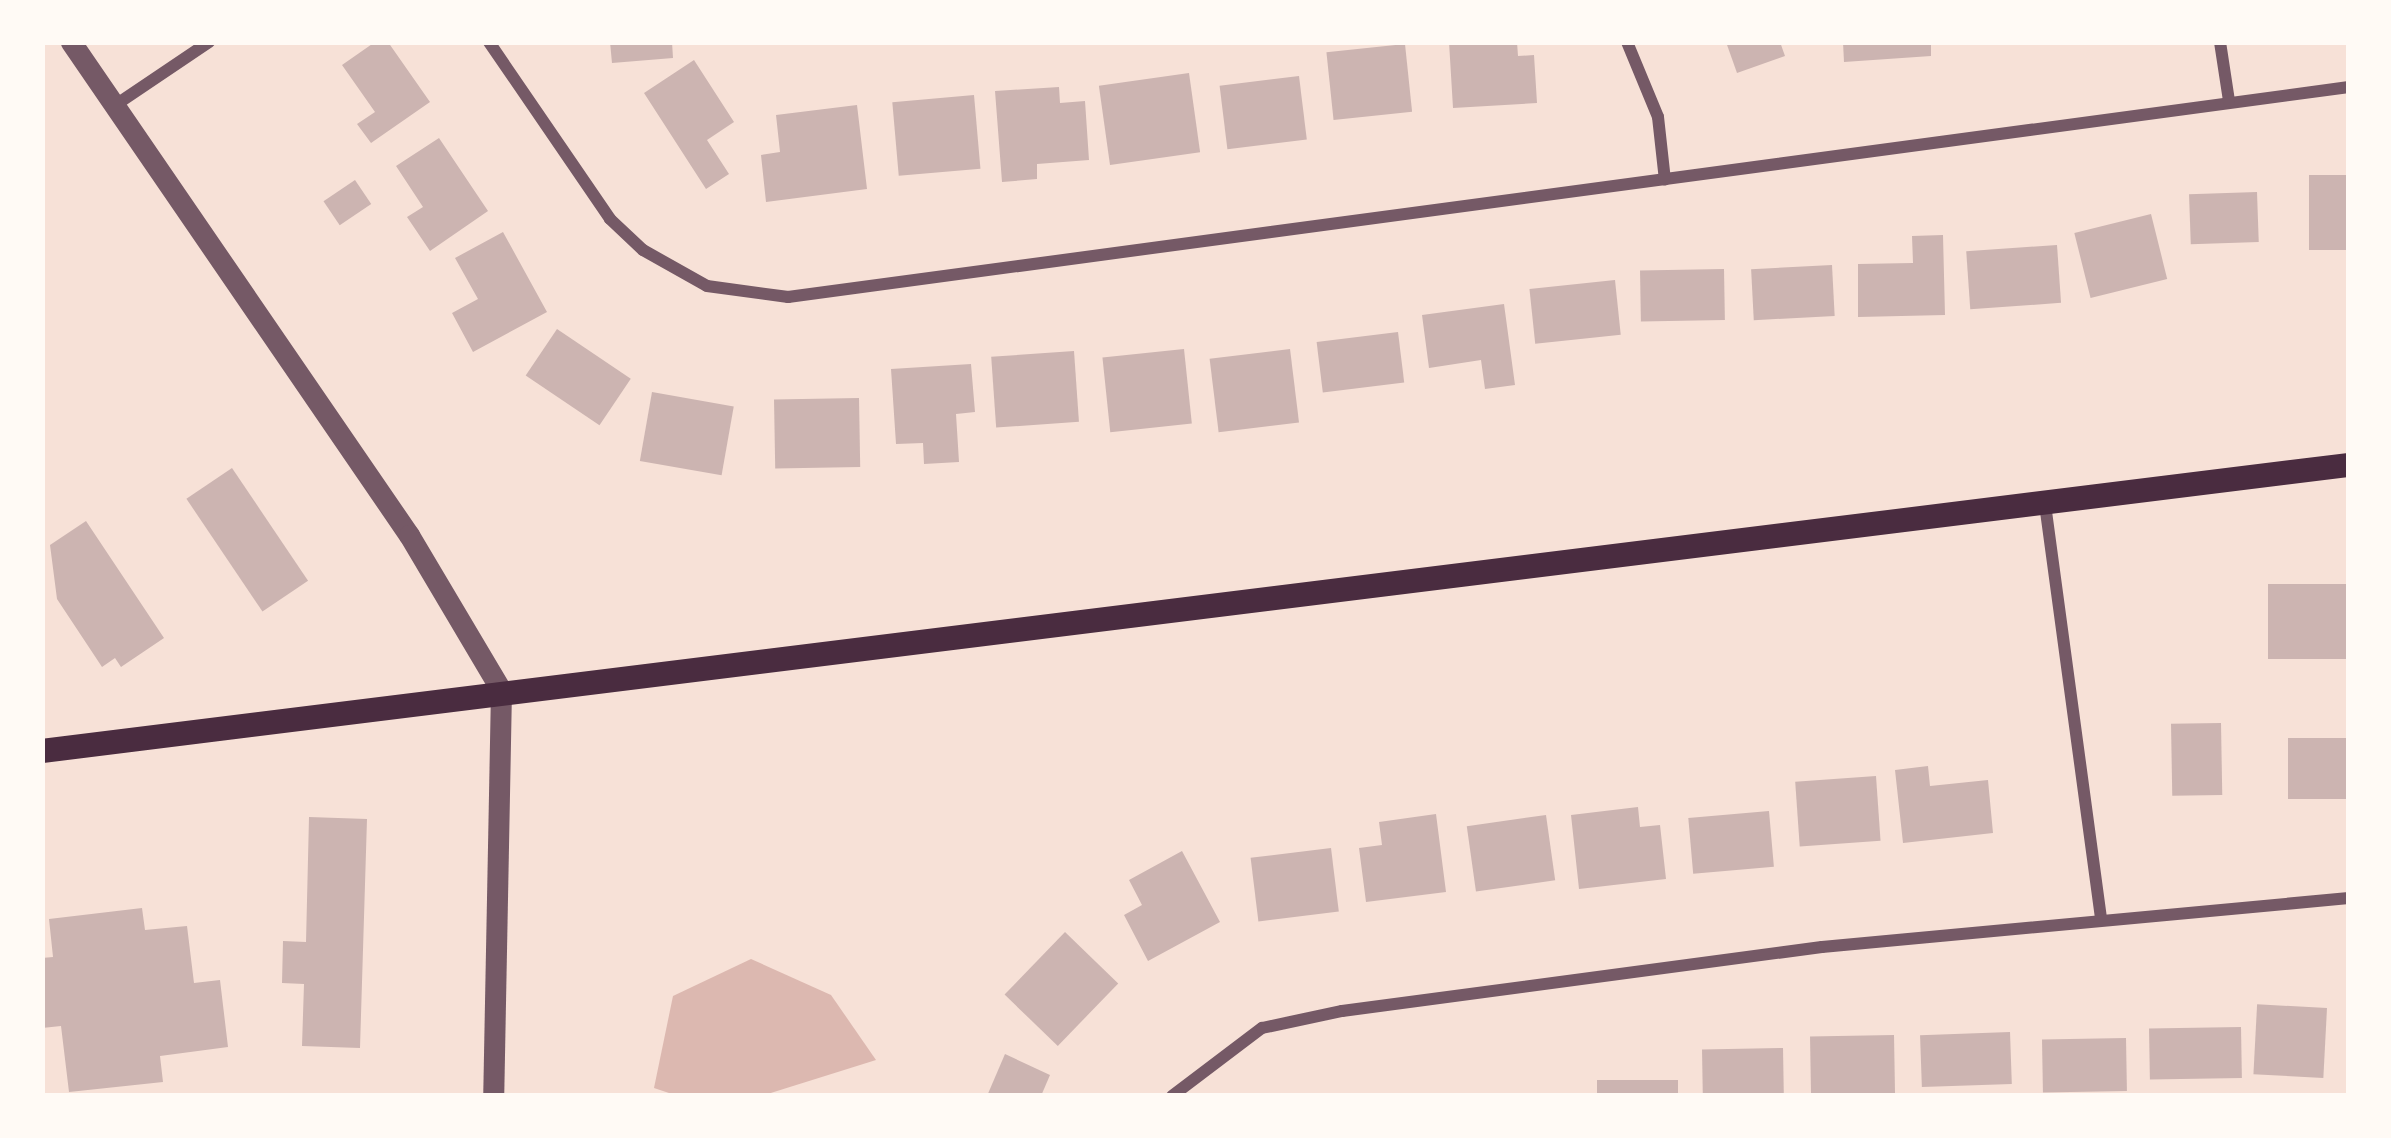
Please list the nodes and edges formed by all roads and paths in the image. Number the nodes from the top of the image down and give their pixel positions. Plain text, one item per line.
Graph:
1 (71, 42) edge
2 (209, 42) edge
3 (489, 42) edge
4 (1627, 42) edge
5 (2220, 42) edge
6 (2349, 87) edge
7 (2229, 101) junction
8 (114, 106) junction
9 (1664, 180) junction
10 (2349, 464) edge
11 (2045, 504) junction
12 (502, 690) junction
13 (42, 752) edge
14 (2349, 898) edge
15 (2101, 919) junction
16 (493, 1096) edge
17 (1172, 1096) edge

1 - 8 street
2 - 8 street
3 - 9 street
4 - 9 street
5 - 7 street
6 - 7 street
7 - 9 street
8 - 12 street
10 - 11 main road
11 - 12 main road
11 - 15 street
12 - 13 main road
12 - 16 street
14 - 15 street
15 - 17 street

